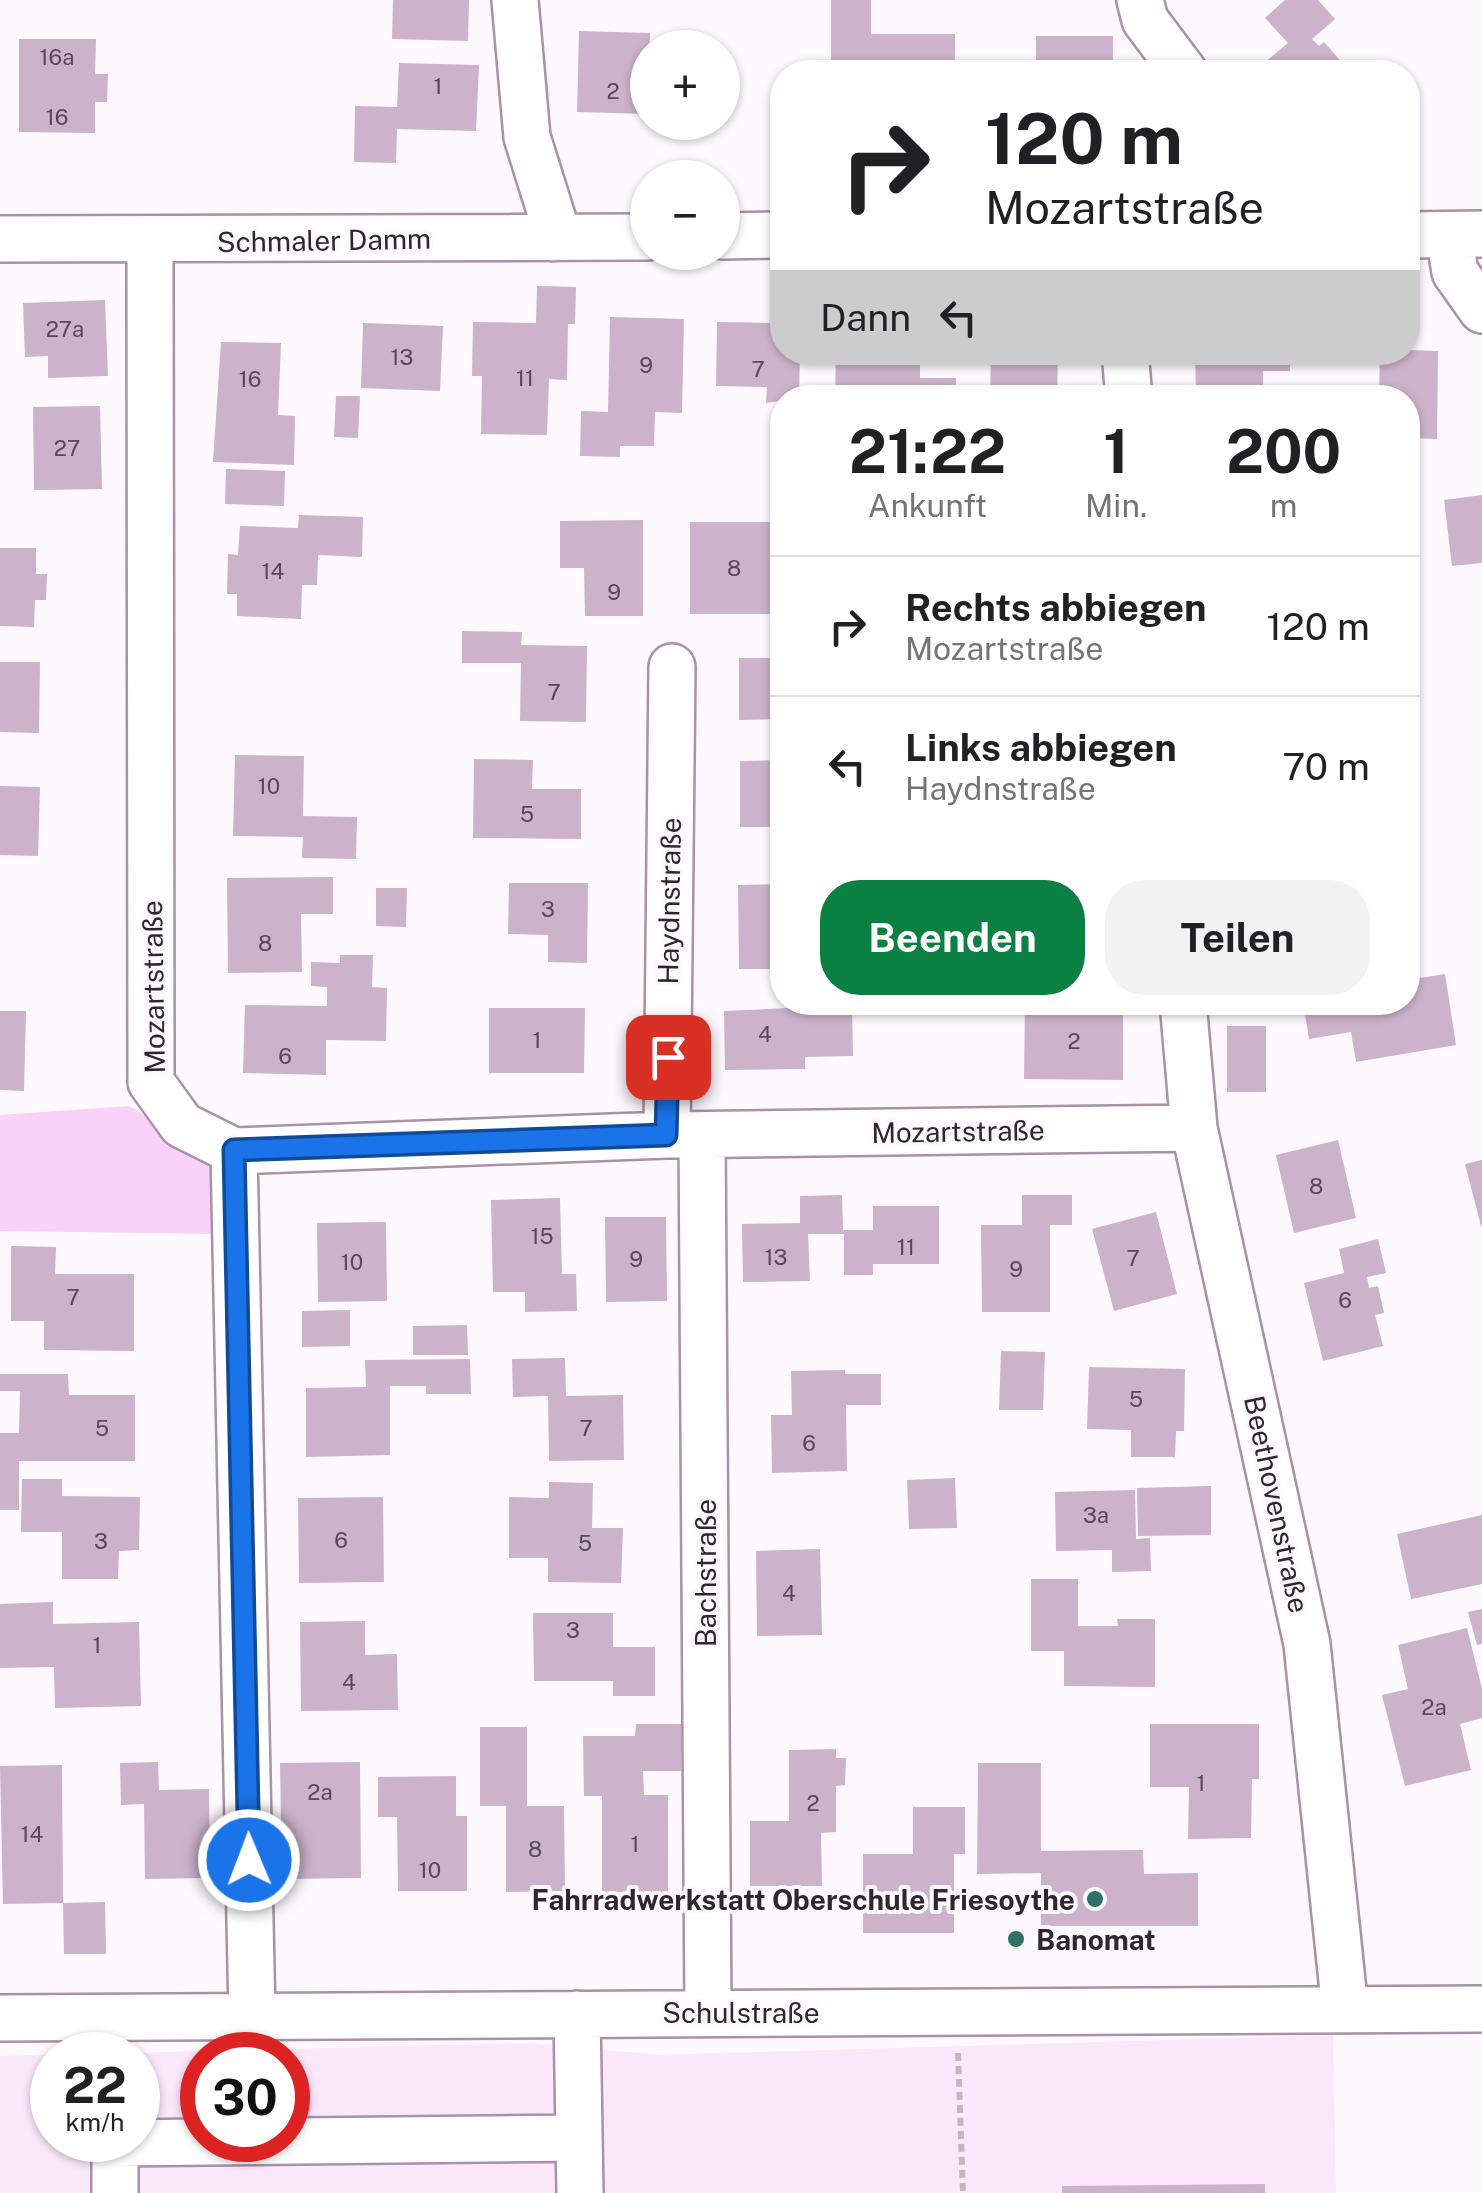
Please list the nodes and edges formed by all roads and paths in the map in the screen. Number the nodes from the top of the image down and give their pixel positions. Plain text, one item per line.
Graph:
1 (515, 0) edge
2 (1140, 0) edge
3 (1175, 60) edge
4 (770, 235) edge
5 (1446, 235) edge
6 (740, 236) edge
7 (630, 237) edge
8 (553, 238) junction
9 (0, 239) edge
10 (150, 242) junction
11 (1482, 310) edge
12 (672, 666) dead end
13 (1183, 1015) edge
14 (1194, 1128) junction
15 (684, 1135) junction
16 (234, 1150) junction
17 (1482, 2009) edge
18 (1345, 2010) junction
19 (956, 2011) junction
20 (708, 2012) junction
21 (577, 2014) junction
22 (252, 2017) junction
23 (0, 2018) edge
24 (89, 2032) edge
25 (143, 2032) edge
26 (579, 2138) junction
27 (160, 2141) edge
28 (115, 2162) edge
29 (115, 2193) edge
30 (580, 2193) edge
31 (963, 2193) edge

1 - 8 street
2 - 3 street
4 - 6 street
5 - 11 street
7 - 8 street, Schmaler Damm
8 - 10 street, Schmaler Damm
9 - 10 street, Schmaler Damm
10 - 16 street, Mozartstraße
12 - 15 street, Haydnstraße
13 - 14 street, Beethovenstraße
14 - 15 street, Mozartstraße
14 - 18 street, Beethovenstraße
15 - 16 street, Mozartstraße
15 - 20 street, Bachstraße
16 - 22 street
17 - 18 street, Schulstraße
18 - 19 street, Schulstraße
19 - 20 street, Schulstraße
19 - 31 path
20 - 21 street, Schulstraße
21 - 22 street, Schulstraße
21 - 26 street
22 - 25 street, Schulstraße
23 - 24 street, Schulstraße
26 - 27 street
26 - 30 street
28 - 29 street

